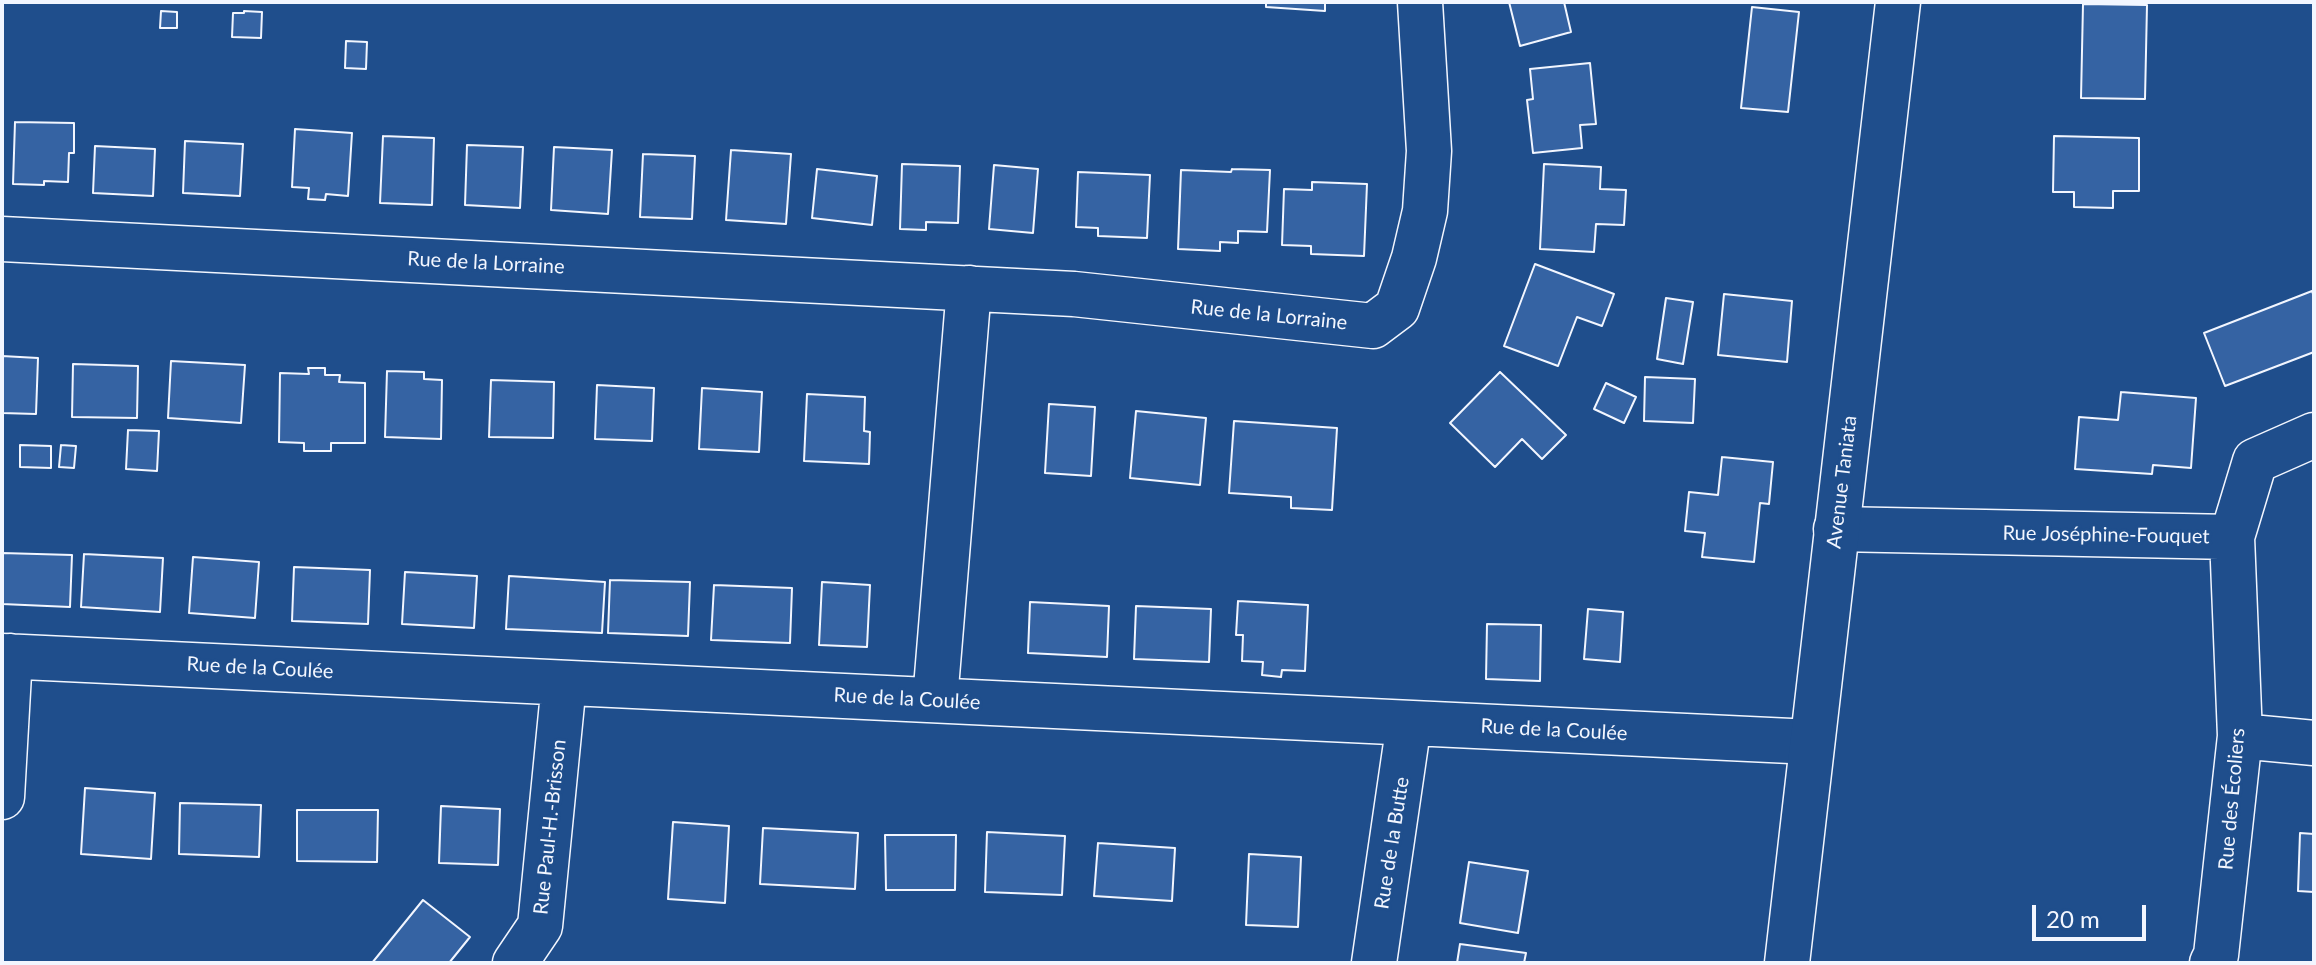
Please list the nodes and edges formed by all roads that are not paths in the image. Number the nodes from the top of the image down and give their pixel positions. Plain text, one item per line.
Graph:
1 (1420, 2) edge
2 (1898, 2) edge
3 (2, 239) edge
4 (969, 288) junction
5 (2314, 435) edge
6 (1836, 529) junction
7 (2232, 537) junction
8 (6, 656) edge
9 (564, 683) junction
10 (935, 700) junction
11 (1409, 723) junction
12 (2240, 736) junction
13 (1812, 742) junction
14 (2314, 743) edge
15 (2, 797) edge
16 (515, 963) edge
17 (1374, 963) edge
18 (1787, 963) edge
19 (2212, 963) edge

1 - 4 street, Rue de la Lorraine
2 - 6 street, Avenue Taniata
3 - 4 street, Rue de la Lorraine
4 - 10 street
5 - 7 street, Rue Joséphine-Fouquet
6 - 7 street, Rue Joséphine-Fouquet
6 - 13 street, Avenue Taniata
7 - 12 street, Rue des Écoliers
8 - 9 street, Rue de la Coulée
8 - 15 street
9 - 10 street, Rue de la Coulée
9 - 16 street, Rue Paul-H.-Brisson
10 - 11 street, Rue de la Coulée
11 - 13 street, Rue de la Coulée
11 - 17 street, Rue de la Butte
12 - 14 street
12 - 19 street, Rue des Écoliers
13 - 18 street, Avenue Taniata

